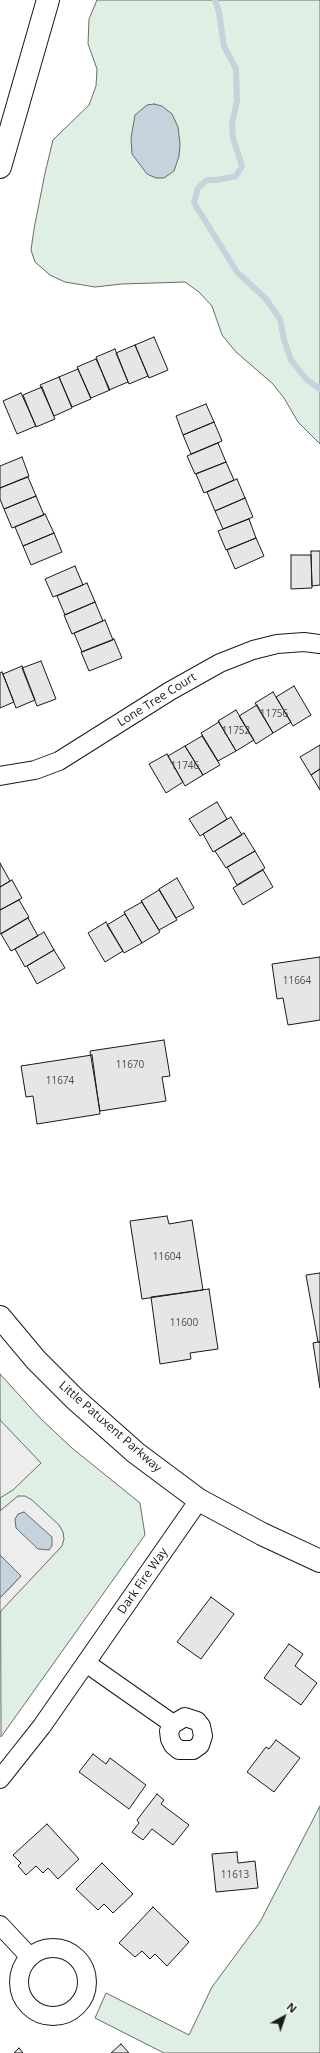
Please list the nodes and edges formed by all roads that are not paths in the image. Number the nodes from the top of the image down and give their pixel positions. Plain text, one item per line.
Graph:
1 (48, 0) edge
2 (5, 130) edge
3 (0, 167) edge
4 (320, 644) edge
5 (0, 776) edge
6 (0, 1317) edge
7 (199, 1500) junction
8 (320, 1561) edge
9 (86, 1663) junction
10 (173, 1724) dead end
11 (0, 1779) edge
12 (0, 1925) edge
13 (30, 1957) dead end

1 - 2 street
2 - 3 street
4 - 5 street, Lone Tree Court
6 - 7 street, Little Patuxent Parkway
7 - 8 street, Little Patuxent Parkway
7 - 9 street, Dark Fire Way
9 - 10 street
9 - 11 street, Dark Fire Way
12 - 13 street

